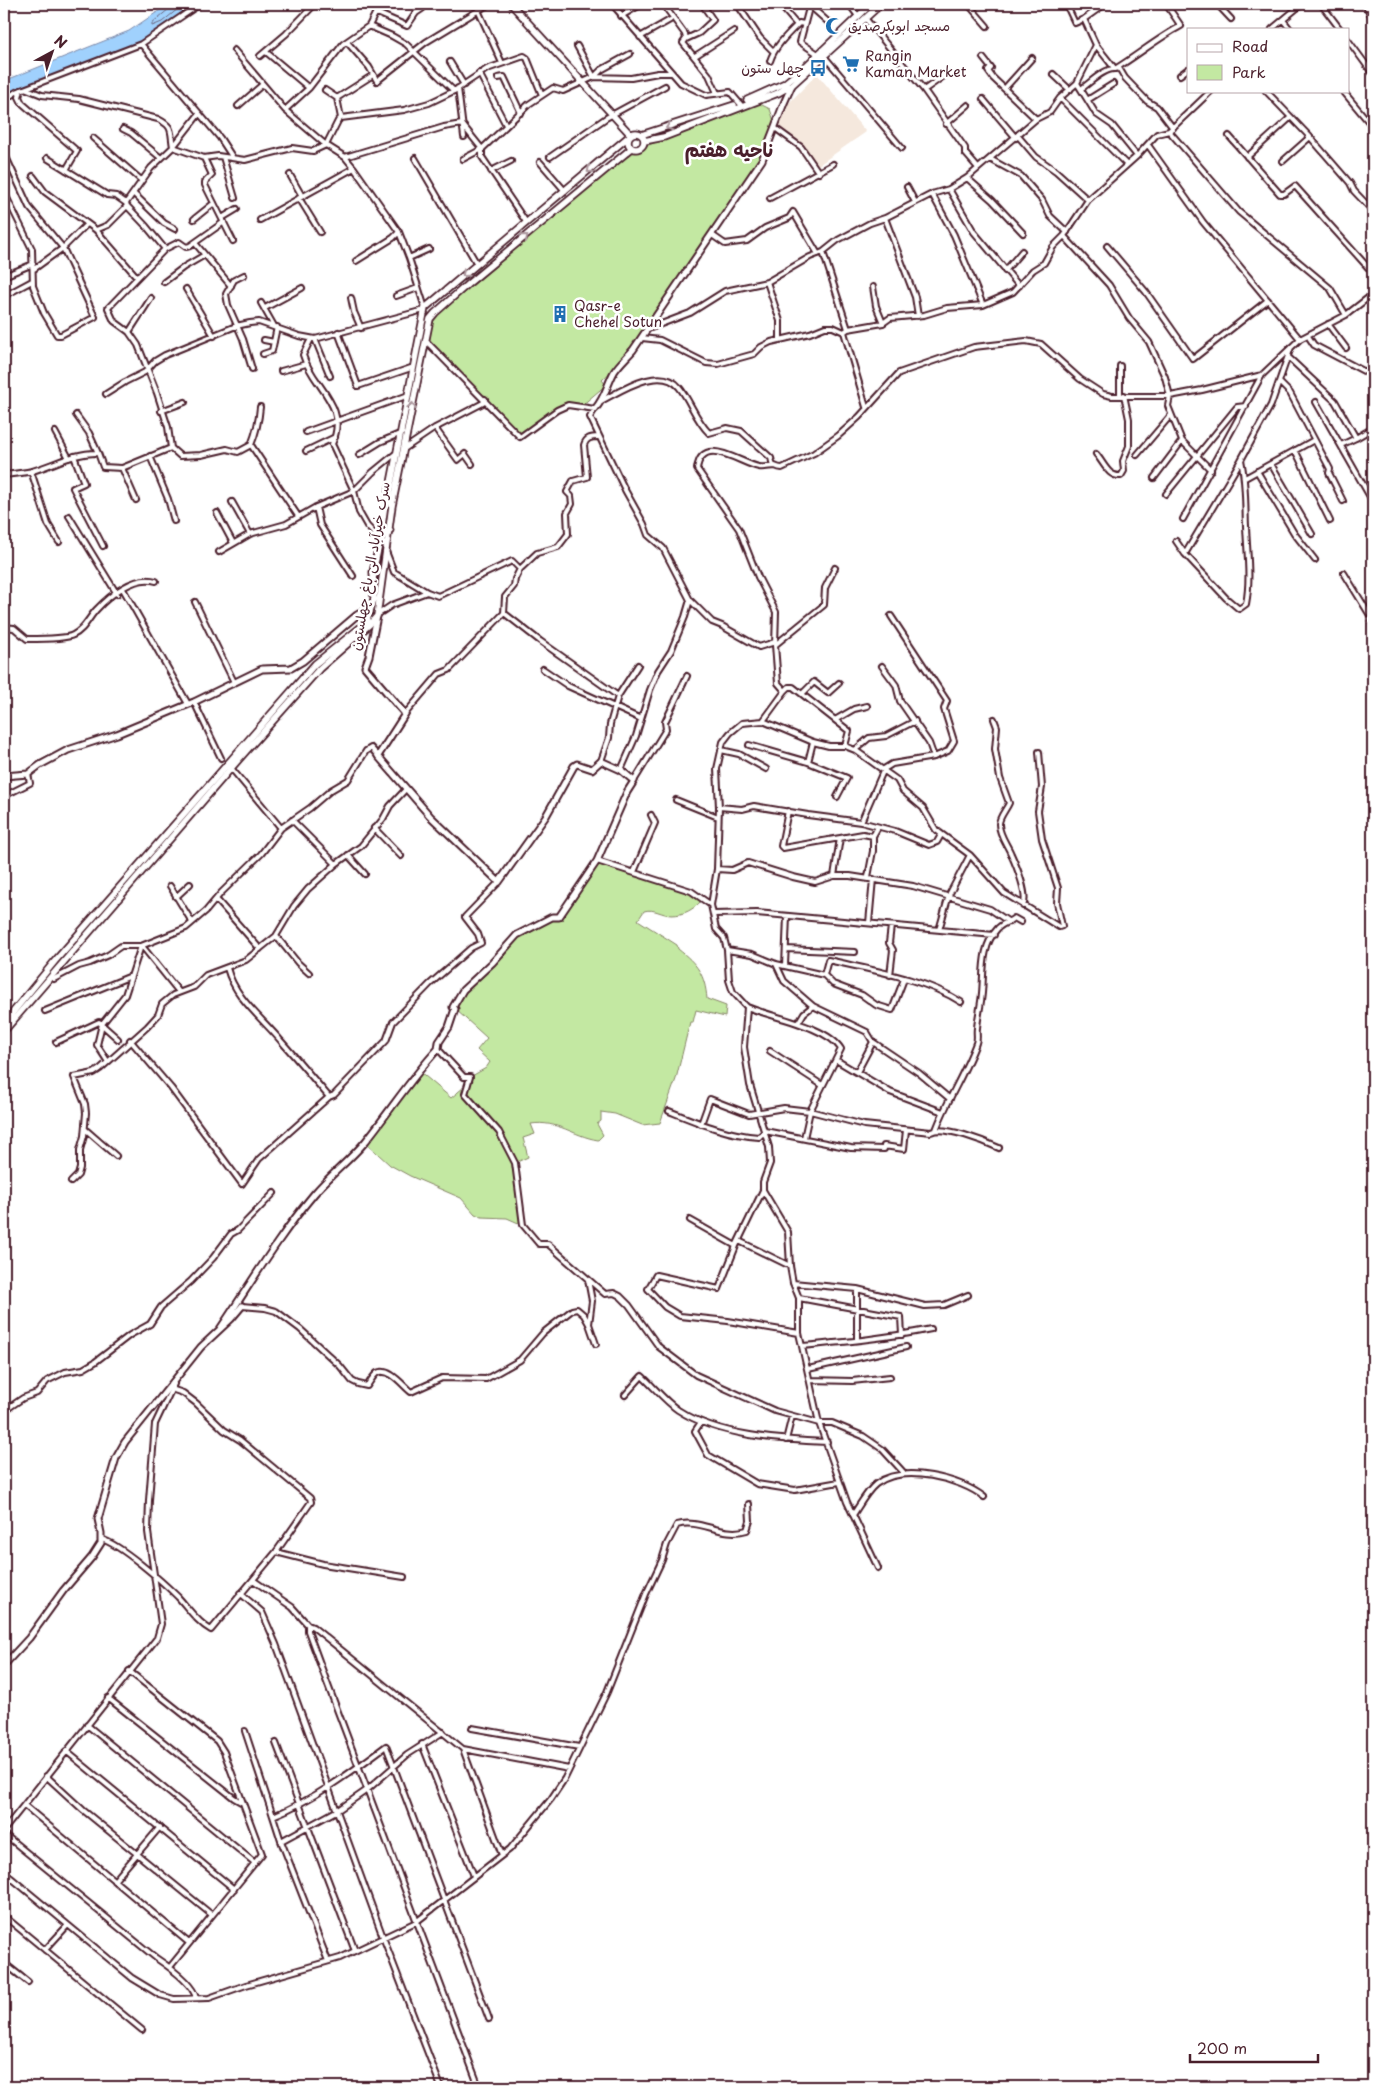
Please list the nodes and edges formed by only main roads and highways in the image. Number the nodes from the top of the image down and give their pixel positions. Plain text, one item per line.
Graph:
1 (511, 4) edge
2 (871, 4) edge
3 (881, 4) edge
4 (821, 55) junction
5 (741, 104) junction
6 (641, 135) junction
7 (629, 137) junction
8 (644, 141) junction
9 (632, 148) junction
10 (392, 506) junction
11 (390, 530) junction
12 (264, 727) junction
13 (4, 1023) edge
14 (4, 1031) edge

1 - 7 main road
2 - 4 main road
3 - 4 main road
4 - 5 main road
4 - 5 main road
5 -> 6 main road
5 - 8 main road
6 - 7 main road
6 - 8 main road
7 - 9 main road
7 -> 10 main road
8 - 9 main road
10 -> 9 main road, سرک خیرآباد الی باغ چهلستون
10 - 11 main road, سرک خیرآباد الی باغ چهلستون
11 - 12 main road, سرک خیرآباد الی باغ چهلستون
11 - 12 main road
12 - 13 main road
12 - 14 main road

